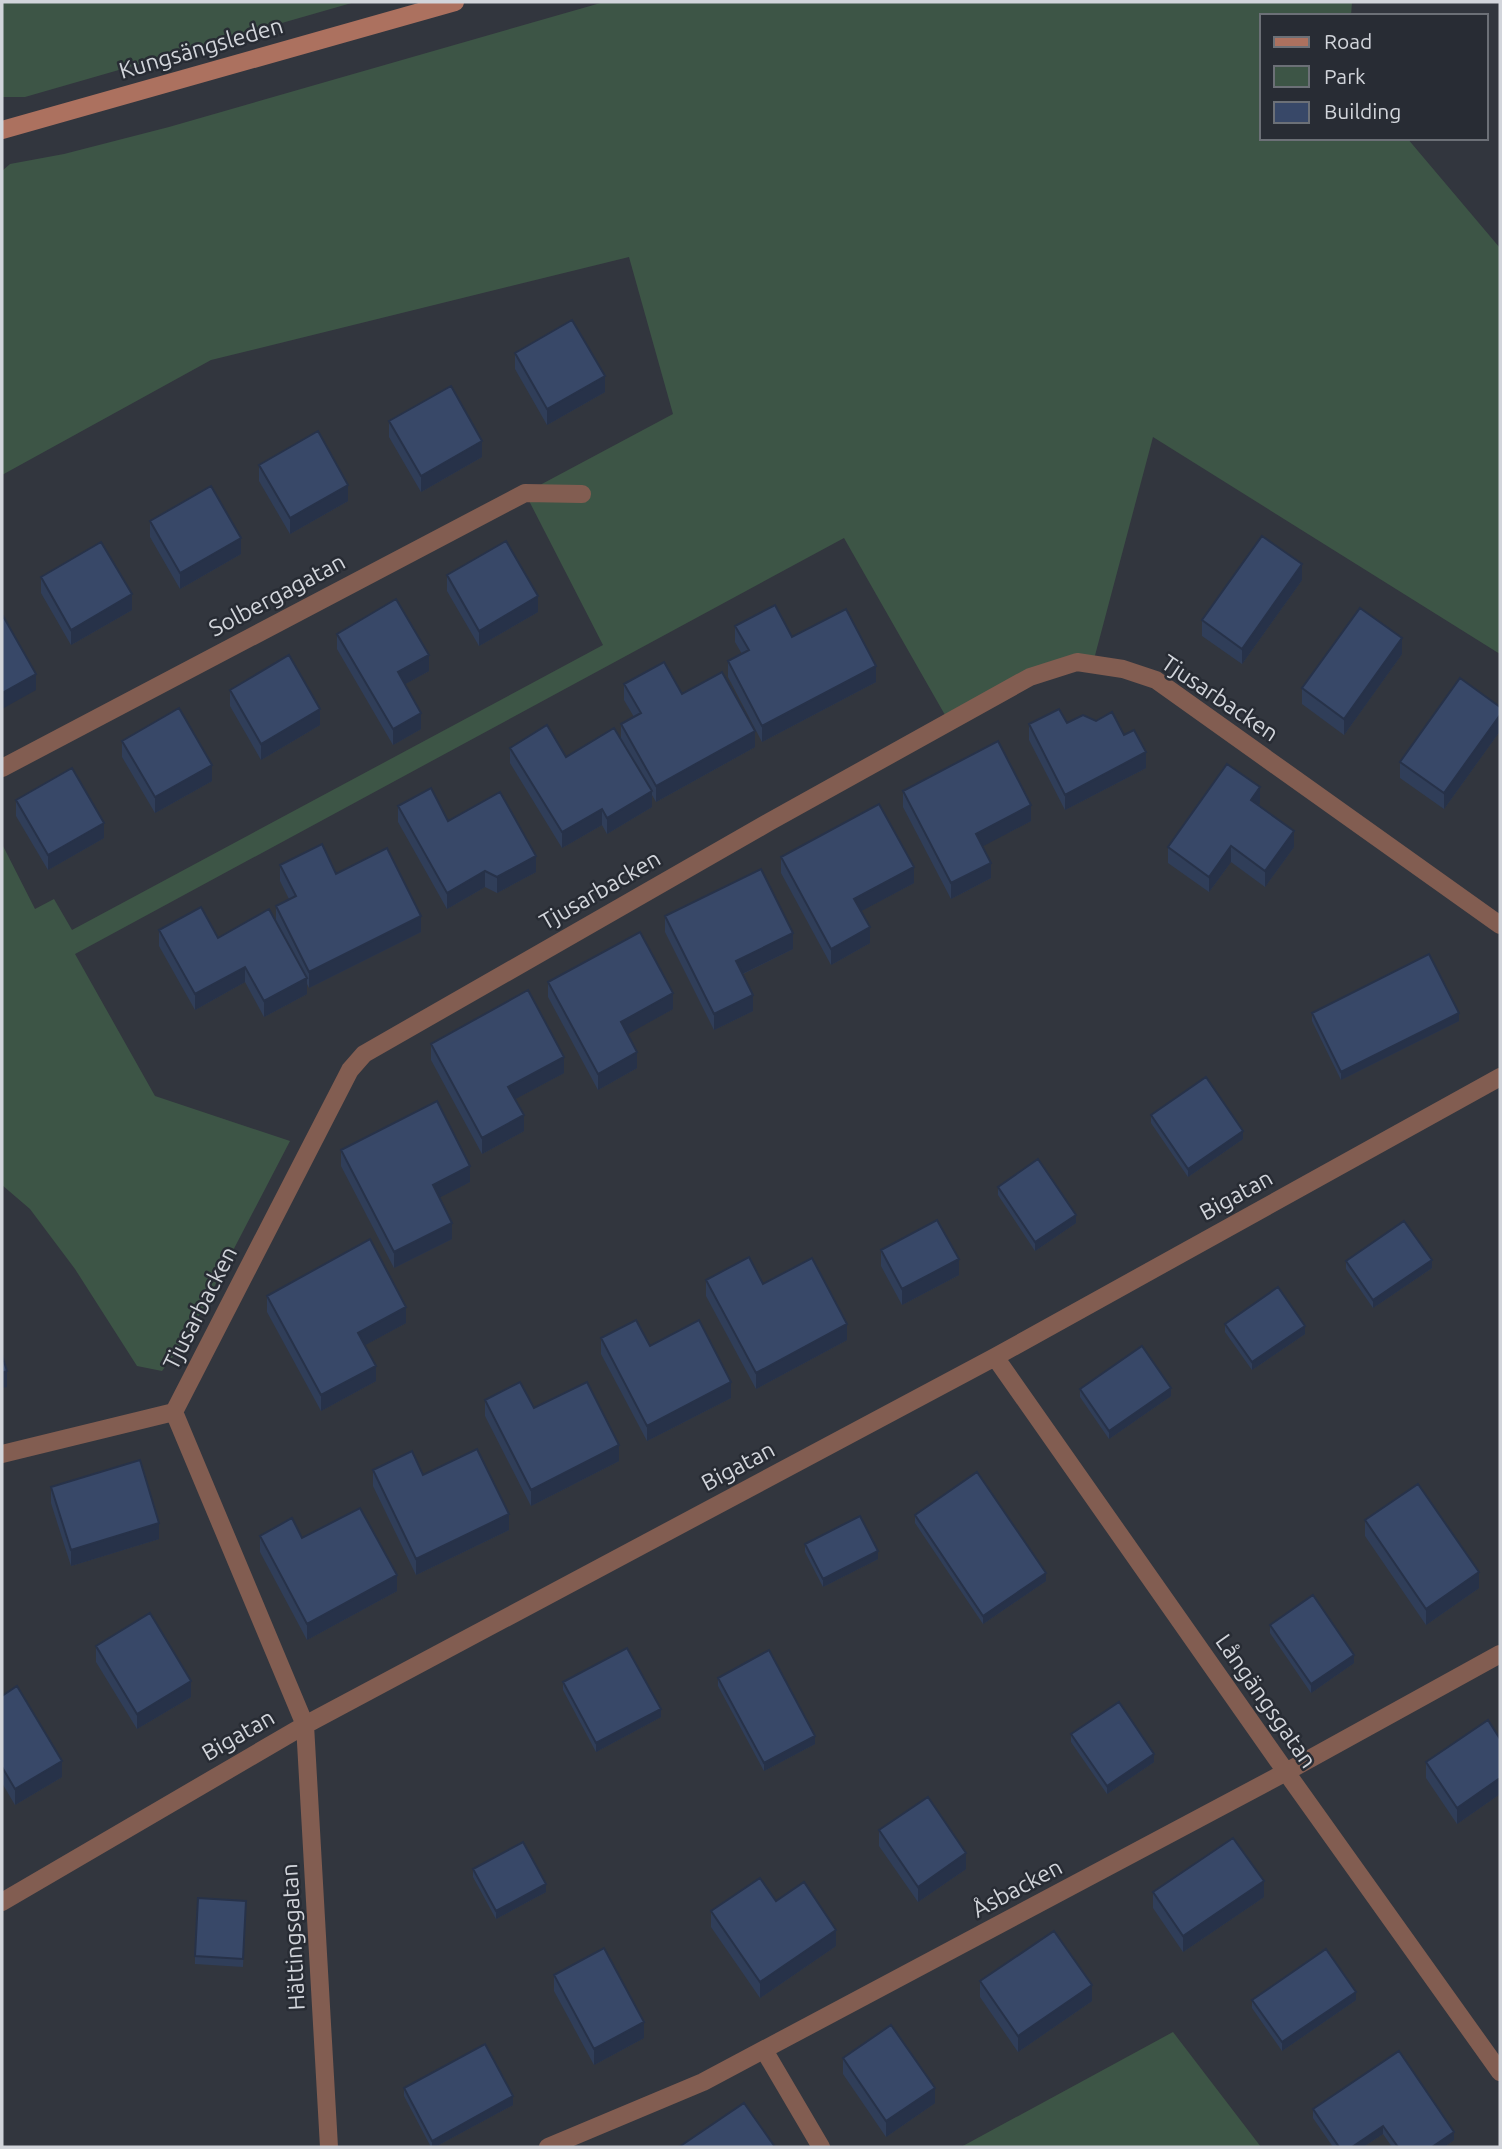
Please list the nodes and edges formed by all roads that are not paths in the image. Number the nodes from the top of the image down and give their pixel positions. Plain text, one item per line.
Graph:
1 (455, 2) edge
2 (2, 130) edge
3 (582, 494) dead end
4 (2, 768) edge
5 (1500, 925) edge
6 (1500, 1077) edge
7 (995, 1357) junction
8 (174, 1412) junction
9 (2, 1454) edge
10 (1500, 1654) edge
11 (306, 1725) junction
12 (1286, 1772) junction
13 (2, 1902) edge
14 (764, 2050) junction
15 (1500, 2072) edge
16 (329, 2147) edge
17 (548, 2147) edge
18 (821, 2147) edge

1 - 2 main road, Kungsängsleden
3 - 4 street, Solbergagatan
5 - 8 street, Tjusarbacken
6 - 7 street, Bigatan
7 - 11 street, Bigatan
7 - 12 street, Långängsgatan
8 - 9 street
8 - 11 street
10 - 12 street, Åsbacken
11 - 13 street, Bigatan
11 - 16 street, Hättingsgatan
12 - 14 street, Åsbacken
12 - 15 street, Långängsgatan
14 - 17 street, Åsbacken
14 - 18 street

